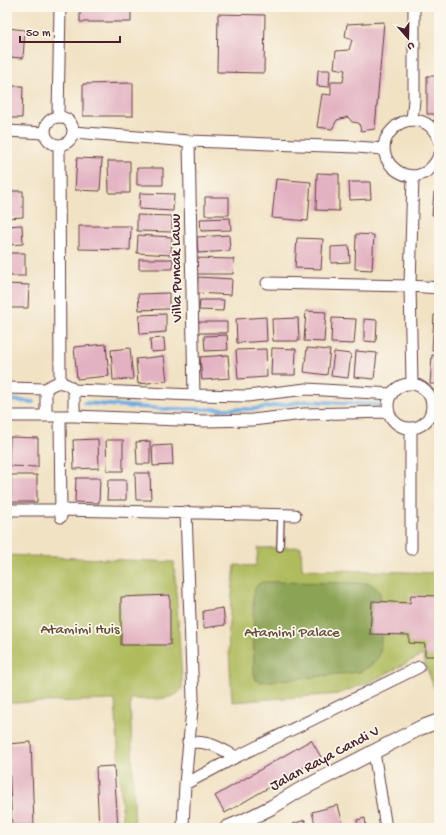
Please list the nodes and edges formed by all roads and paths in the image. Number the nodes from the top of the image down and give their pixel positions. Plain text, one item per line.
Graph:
1 (60, 7) edge
2 (414, 7) edge
3 (58, 116) junction
4 (412, 120) junction
5 (7, 131) edge
6 (73, 132) junction
7 (44, 133) junction
8 (439, 140) edge
9 (189, 141) junction
10 (59, 145) junction
11 (384, 149) junction
12 (439, 156) edge
13 (412, 176) junction
14 (267, 283) dead end
15 (410, 286) junction
16 (439, 288) edge
17 (60, 382) junction
18 (412, 384) junction
19 (7, 388) edge
20 (46, 389) junction
21 (74, 390) junction
22 (392, 394) junction
23 (194, 395) junction
24 (434, 395) edge
25 (389, 412) junction
26 (7, 416) edge
27 (46, 416) junction
28 (60, 416) junction
29 (74, 416) junction
30 (434, 418) edge
31 (411, 428) junction
32 (7, 510) edge
33 (186, 512) junction
34 (61, 514) junction
35 (281, 515) junction
36 (296, 515) dead end
37 (280, 548) dead end
38 (411, 549) dead end
39 (419, 667) dead end
40 (439, 721) edge
41 (188, 742) junction
42 (374, 752) junction
43 (236, 757) junction
44 (185, 784) junction
45 (183, 825) dead end
46 (227, 828) edge
47 (386, 828) edge

1 - 3 street
2 - 4 street
3 - 6 street
3 - 7 street
4 - 8 street
4 - 11 street
5 - 7 street
6 - 9 street
6 - 10 street
7 - 10 street
9 - 11 street
9 - 23 street, Villa Puncak Lawu
10 - 17 street
11 - 13 street
12 - 13 street
13 - 15 street
14 - 15 street
15 - 16 street
15 - 18 street
17 - 20 street
17 - 21 street
18 - 22 street
18 - 24 street
19 - 20 street
20 - 27 street
21 - 23 street
21 - 29 street
22 - 23 street
22 - 25 street
24 - 30 street
25 - 29 street
25 - 31 street
26 - 27 street
27 - 28 street
28 - 29 street
28 - 34 street
30 - 31 street
31 - 38 street
32 - 34 street
33 - 34 street
33 - 35 street
33 - 41 street
35 - 36 street
35 - 37 lane
39 - 43 street
40 - 42 street, Jalan Raya Candi V
41 - 43 street
41 - 44 street
42 - 46 street, Jalan Raya Candi V
42 - 47 street
43 - 44 street
44 - 45 street

